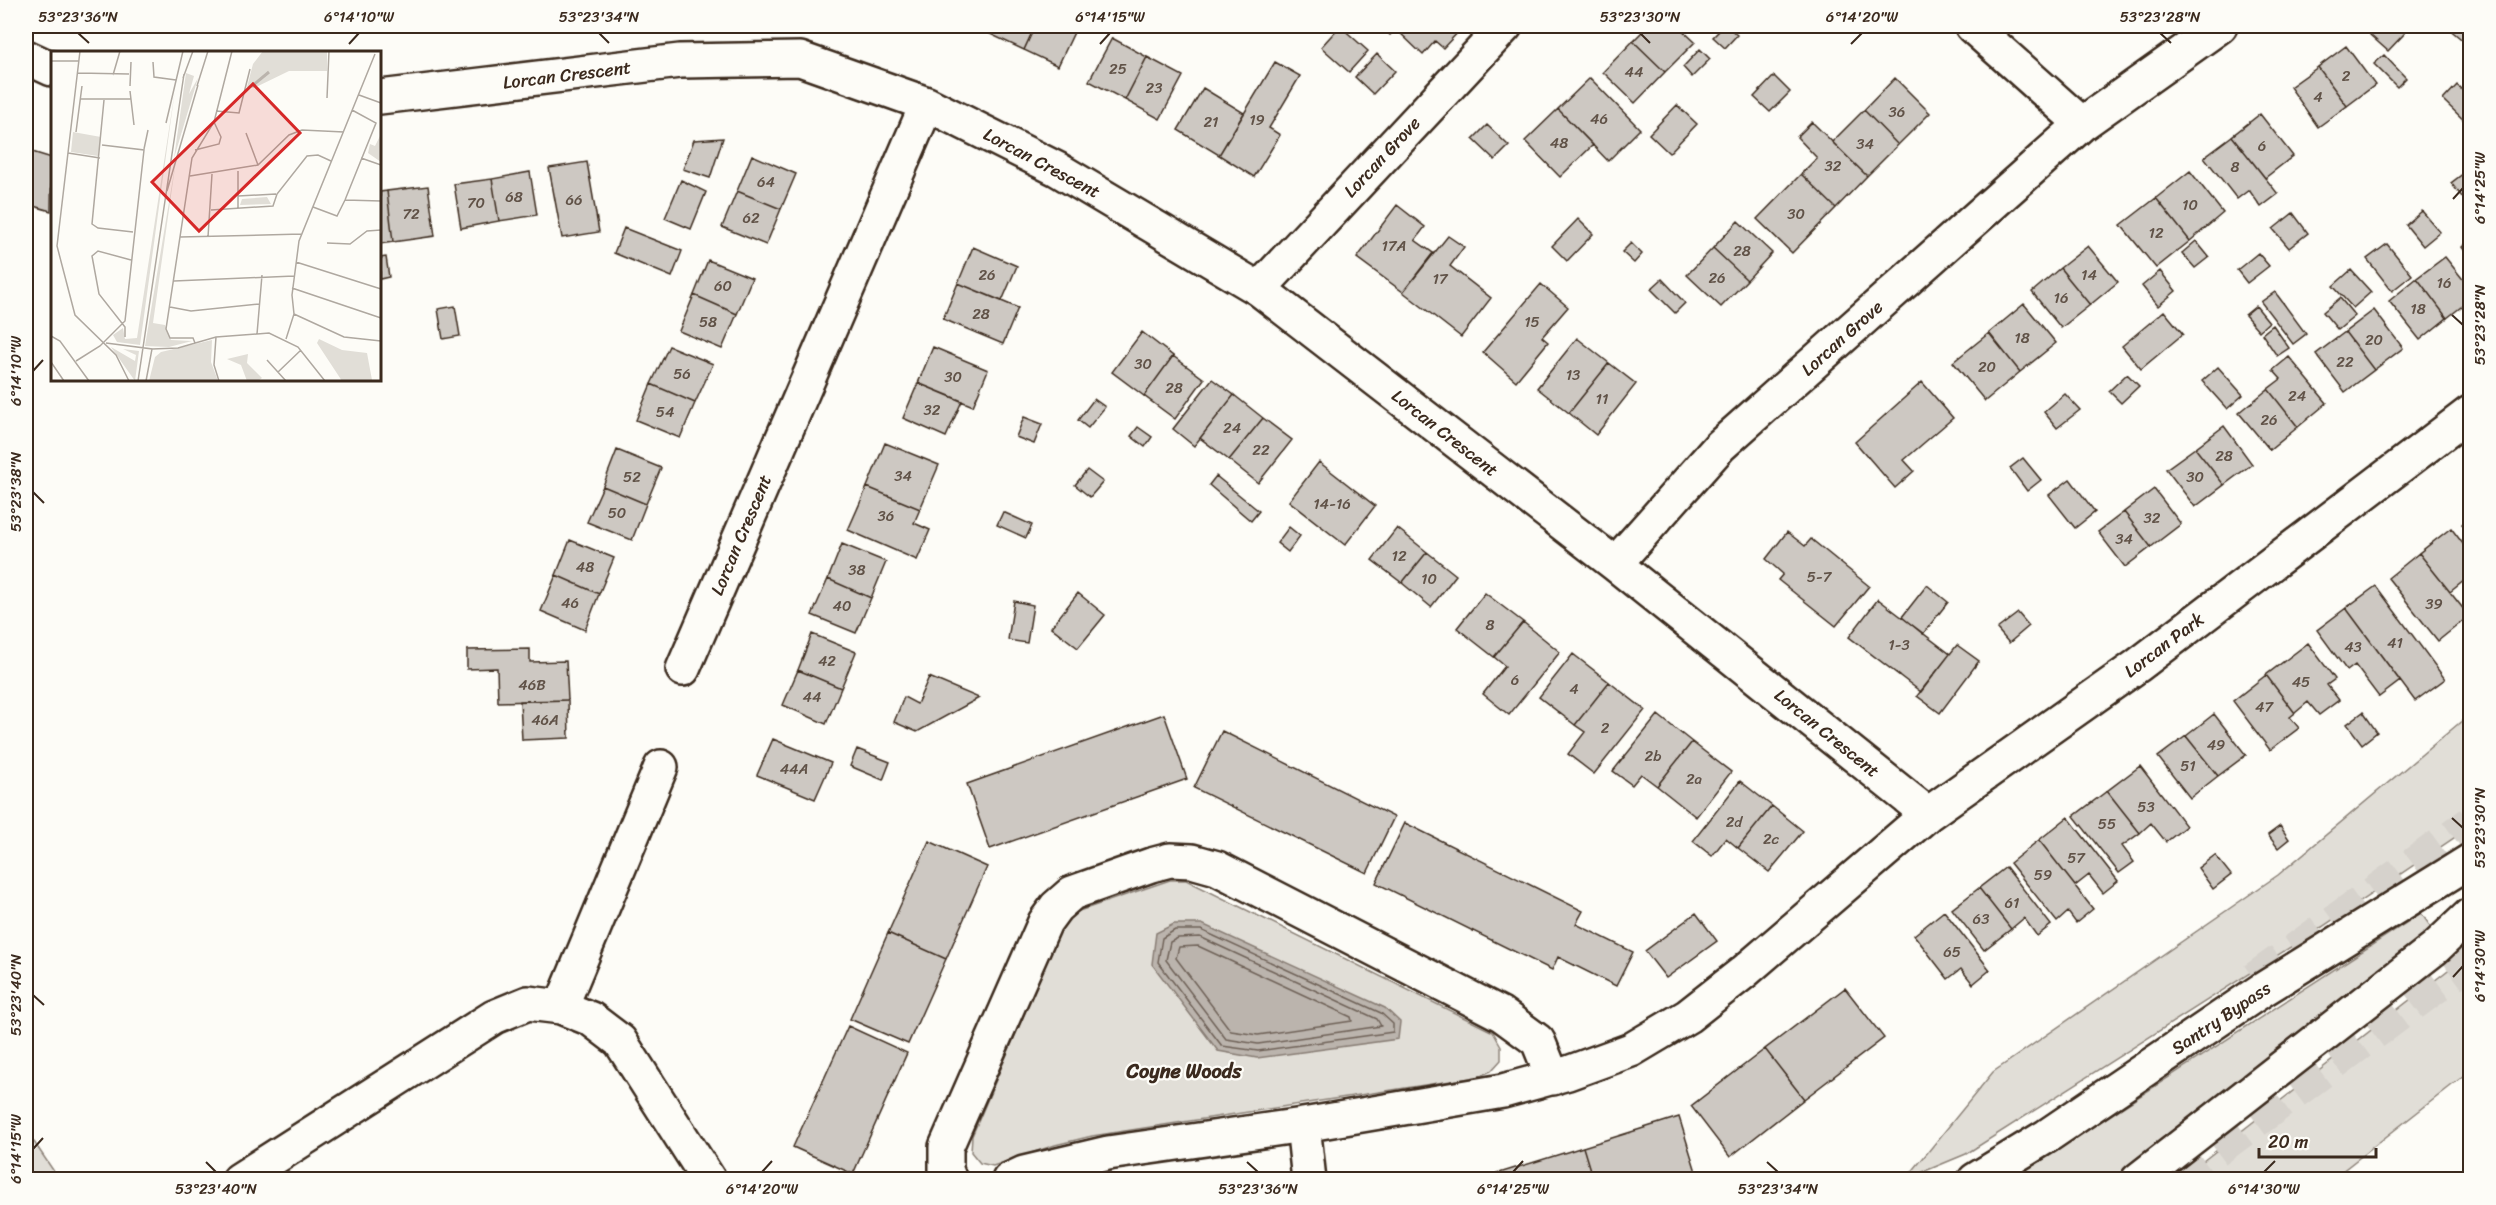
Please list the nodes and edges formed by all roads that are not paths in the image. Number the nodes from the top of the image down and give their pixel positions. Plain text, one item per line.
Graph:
1 (1505, 26) edge
2 (1972, 26) edge
3 (2220, 26) edge
4 (26, 57) edge
5 (51, 69) edge
6 (381, 97) edge
7 (927, 104) junction
8 (2082, 124) junction
9 (1259, 289) junction
10 (2470, 414) edge
11 (1615, 564) junction
12 (683, 669) dead end
13 (661, 767) dead end
14 (1928, 814) junction
15 (2470, 861) edge
16 (2470, 915) edge
17 (561, 1007) junction
18 (1553, 1078) junction
19 (1303, 1125) junction
20 (239, 1179) edge
21 (710, 1179) edge
22 (950, 1179) edge
23 (1009, 1179) edge
24 (1309, 1179) edge
25 (1975, 1179) edge
26 (2138, 1179) edge

1 - 9 street, Lorcan Grove
2 - 8 street
3 - 8 street, Lorcan Grove
4 - 5 street
6 - 7 street, Lorcan Crescent
7 - 9 street, Lorcan Crescent
7 - 12 street, Lorcan Crescent
8 - 11 street, Lorcan Grove
9 - 11 street, Lorcan Crescent
10 - 14 street, Lorcan Park
11 - 14 street, Lorcan Crescent
13 - 17 street
14 - 18 street, Lorcan Park
15 - 25 street, Santry Bypass
16 - 26 street
17 - 20 street
17 - 21 street
18 - 19 street, Lorcan Park
18 - 22 street
19 - 23 street, Lorcan Park
19 - 24 street

